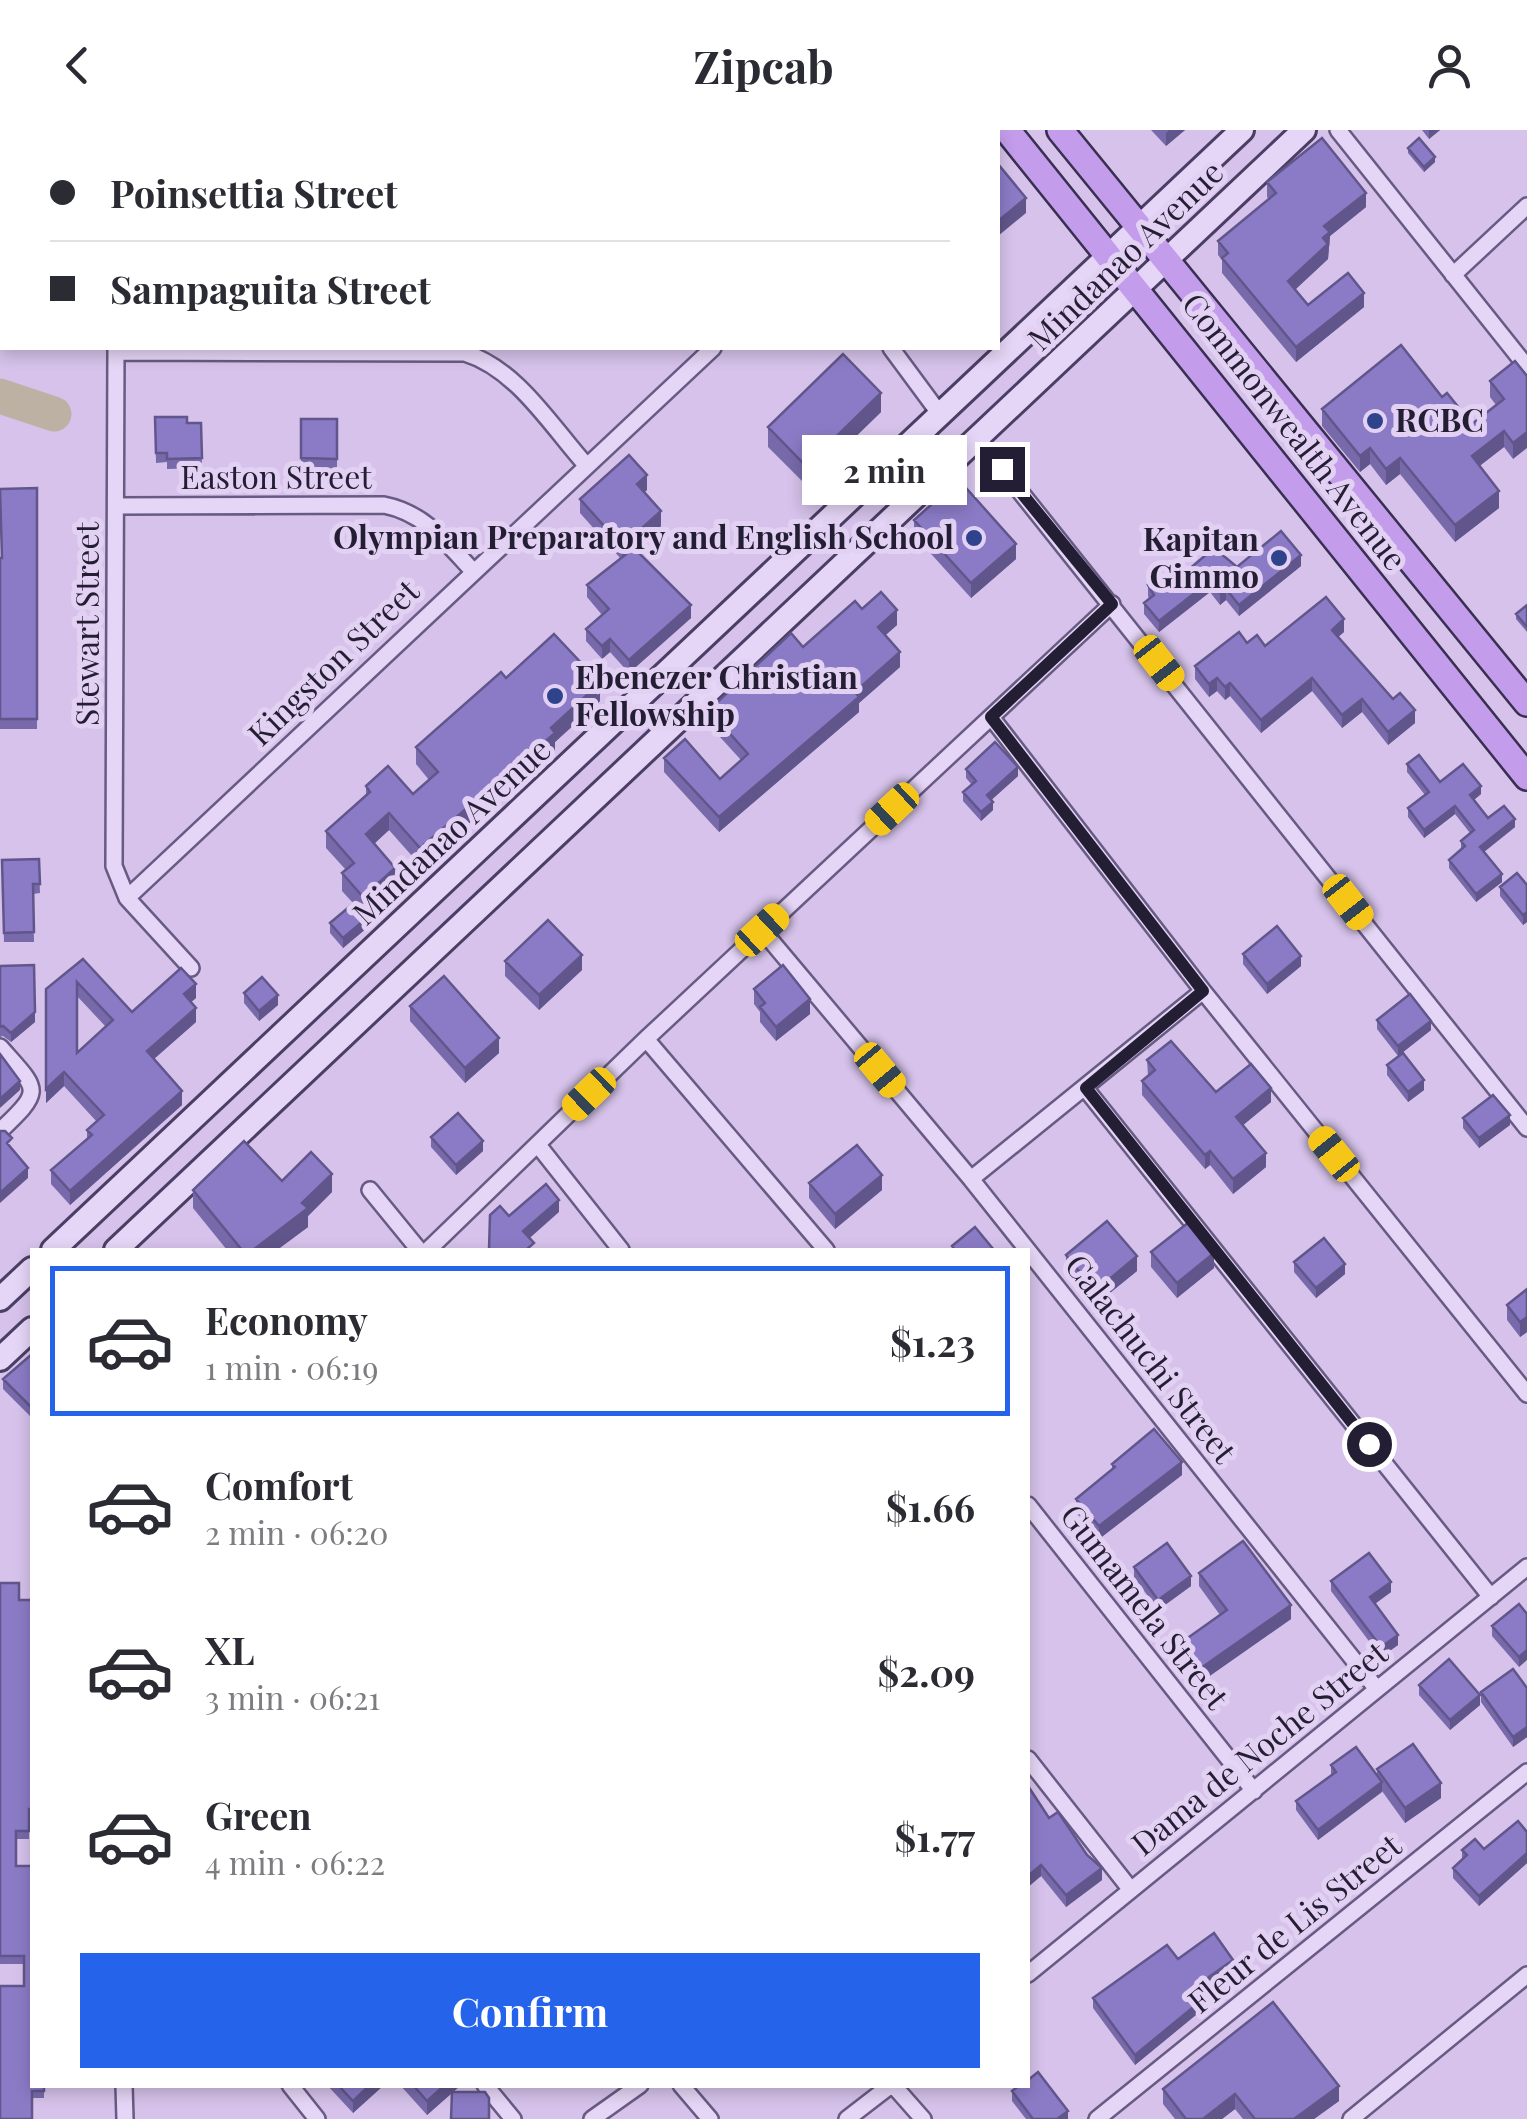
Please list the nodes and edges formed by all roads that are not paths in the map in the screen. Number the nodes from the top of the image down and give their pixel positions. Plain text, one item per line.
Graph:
1 (1007, 130) edge
2 (1060, 130) edge
3 (1242, 130) edge
4 (1304, 130) edge
5 (1338, 130) edge
6 (1527, 206) edge
7 (1140, 228) junction
8 (1110, 255) junction
9 (1168, 262) junction
10 (1452, 275) junction
11 (1139, 289) junction
12 (116, 350) edge
13 (893, 350) edge
14 (694, 354) edge
15 (1527, 367) edge
16 (942, 417) junction
17 (979, 440) junction
18 (586, 466) junction
19 (116, 506) junction
20 (472, 570) junction
21 (1112, 604) junction
22 (1527, 704) edge
23 (991, 717) junction
24 (1527, 777) edge
25 (127, 898) junction
26 (762, 930) junction
27 (191, 968) dead end
28 (1203, 991) junction
29 (646, 1039) junction
30 (0, 1047) edge
31 (1086, 1088) junction
32 (1527, 1128) edge
33 (0, 1131) edge
34 (538, 1145) junction
35 (971, 1178) junction
36 (370, 1190) dead end
37 (54, 1248) edge
38 (118, 1248) edge
39 (417, 1248) edge
40 (430, 1248) edge
41 (619, 1248) edge
42 (824, 1248) edge
43 (1027, 1248) edge
44 (1030, 1252) edge
45 (29, 1280) edge
46 (0, 1299) edge
47 (30, 1330) edge
48 (3, 1350) edge
49 (1527, 1394) edge
50 (1030, 1507) edge
51 (1527, 1567) edge
52 (1491, 1597) junction
53 (1376, 1688) junction
54 (1030, 1763) edge
55 (1527, 1772) edge
56 (1254, 1791) junction
57 (1131, 1890) junction
58 (1030, 1972) edge
59 (1527, 1975) edge
60 (124, 2088) edge
61 (292, 2088) edge
62 (487, 2088) edge
63 (636, 2088) edge
64 (684, 2088) edge
65 (888, 2088) edge
66 (895, 2088) edge
67 (1116, 2114) edge
68 (125, 2119) edge
69 (317, 2119) edge
70 (513, 2119) edge
71 (592, 2119) edge
72 (710, 2119) edge
73 (847, 2119) edge
74 (923, 2119) edge
75 (1097, 2119) edge
76 (1352, 2119) edge

1 - 8 main road, Commonwealth Avenue
2 - 7 main road, Commonwealth Avenue
3 - 7 street, Mindanao Avenue
4 - 9 street, Mindanao Avenue
5 - 10 street
6 - 10 street
7 - 8 street, Mindanao Avenue
7 - 9 main road, Commonwealth Avenue
8 - 11 main road, Commonwealth Avenue
8 - 16 street, Mindanao Avenue
9 - 11 street, Mindanao Avenue
9 - 22 main road, Commonwealth Avenue
10 - 15 street
11 - 17 street, Mindanao Avenue
11 - 24 main road, Commonwealth Avenue
12 - 18 street
12 - 19 street, Stewart Street
13 - 16 street
14 - 18 street, Kingston Street
16 - 37 street, Mindanao Avenue
17 - 21 street
17 - 38 street, Mindanao Avenue
18 - 20 street, Kingston Street
19 - 20 street, Easton Street
19 - 25 street, Stewart Street
20 - 25 street, Kingston Street
21 - 23 street
21 - 32 street
23 - 26 street
23 - 28 street
25 - 27 street
26 - 29 street
26 - 35 street, Calachuchi Street
28 - 31 street
28 - 49 street
29 - 34 street
29 - 42 street
30 - 33 street
31 - 35 street
31 - 52 street
34 - 40 street
34 - 41 street
35 - 43 street, Calachuchi Street
36 - 39 street
44 - 53 street, Calachuchi Street
45 - 46 street
47 - 48 street
50 - 56 street, Gumamela Street
51 - 52 street, Dama de Noche Street
52 - 53 street, Dama de Noche Street
53 - 56 street, Dama de Noche Street
54 - 57 street
55 - 67 street, Fleur de Lis Street
56 - 57 street, Dama de Noche Street
57 - 58 street, Dama de Noche Street
59 - 76 street
60 - 68 street
61 - 69 street
62 - 70 street
63 - 71 street
64 - 72 street
65 - 73 street
66 - 74 street
67 - 75 street, Fleur de Lis Street

